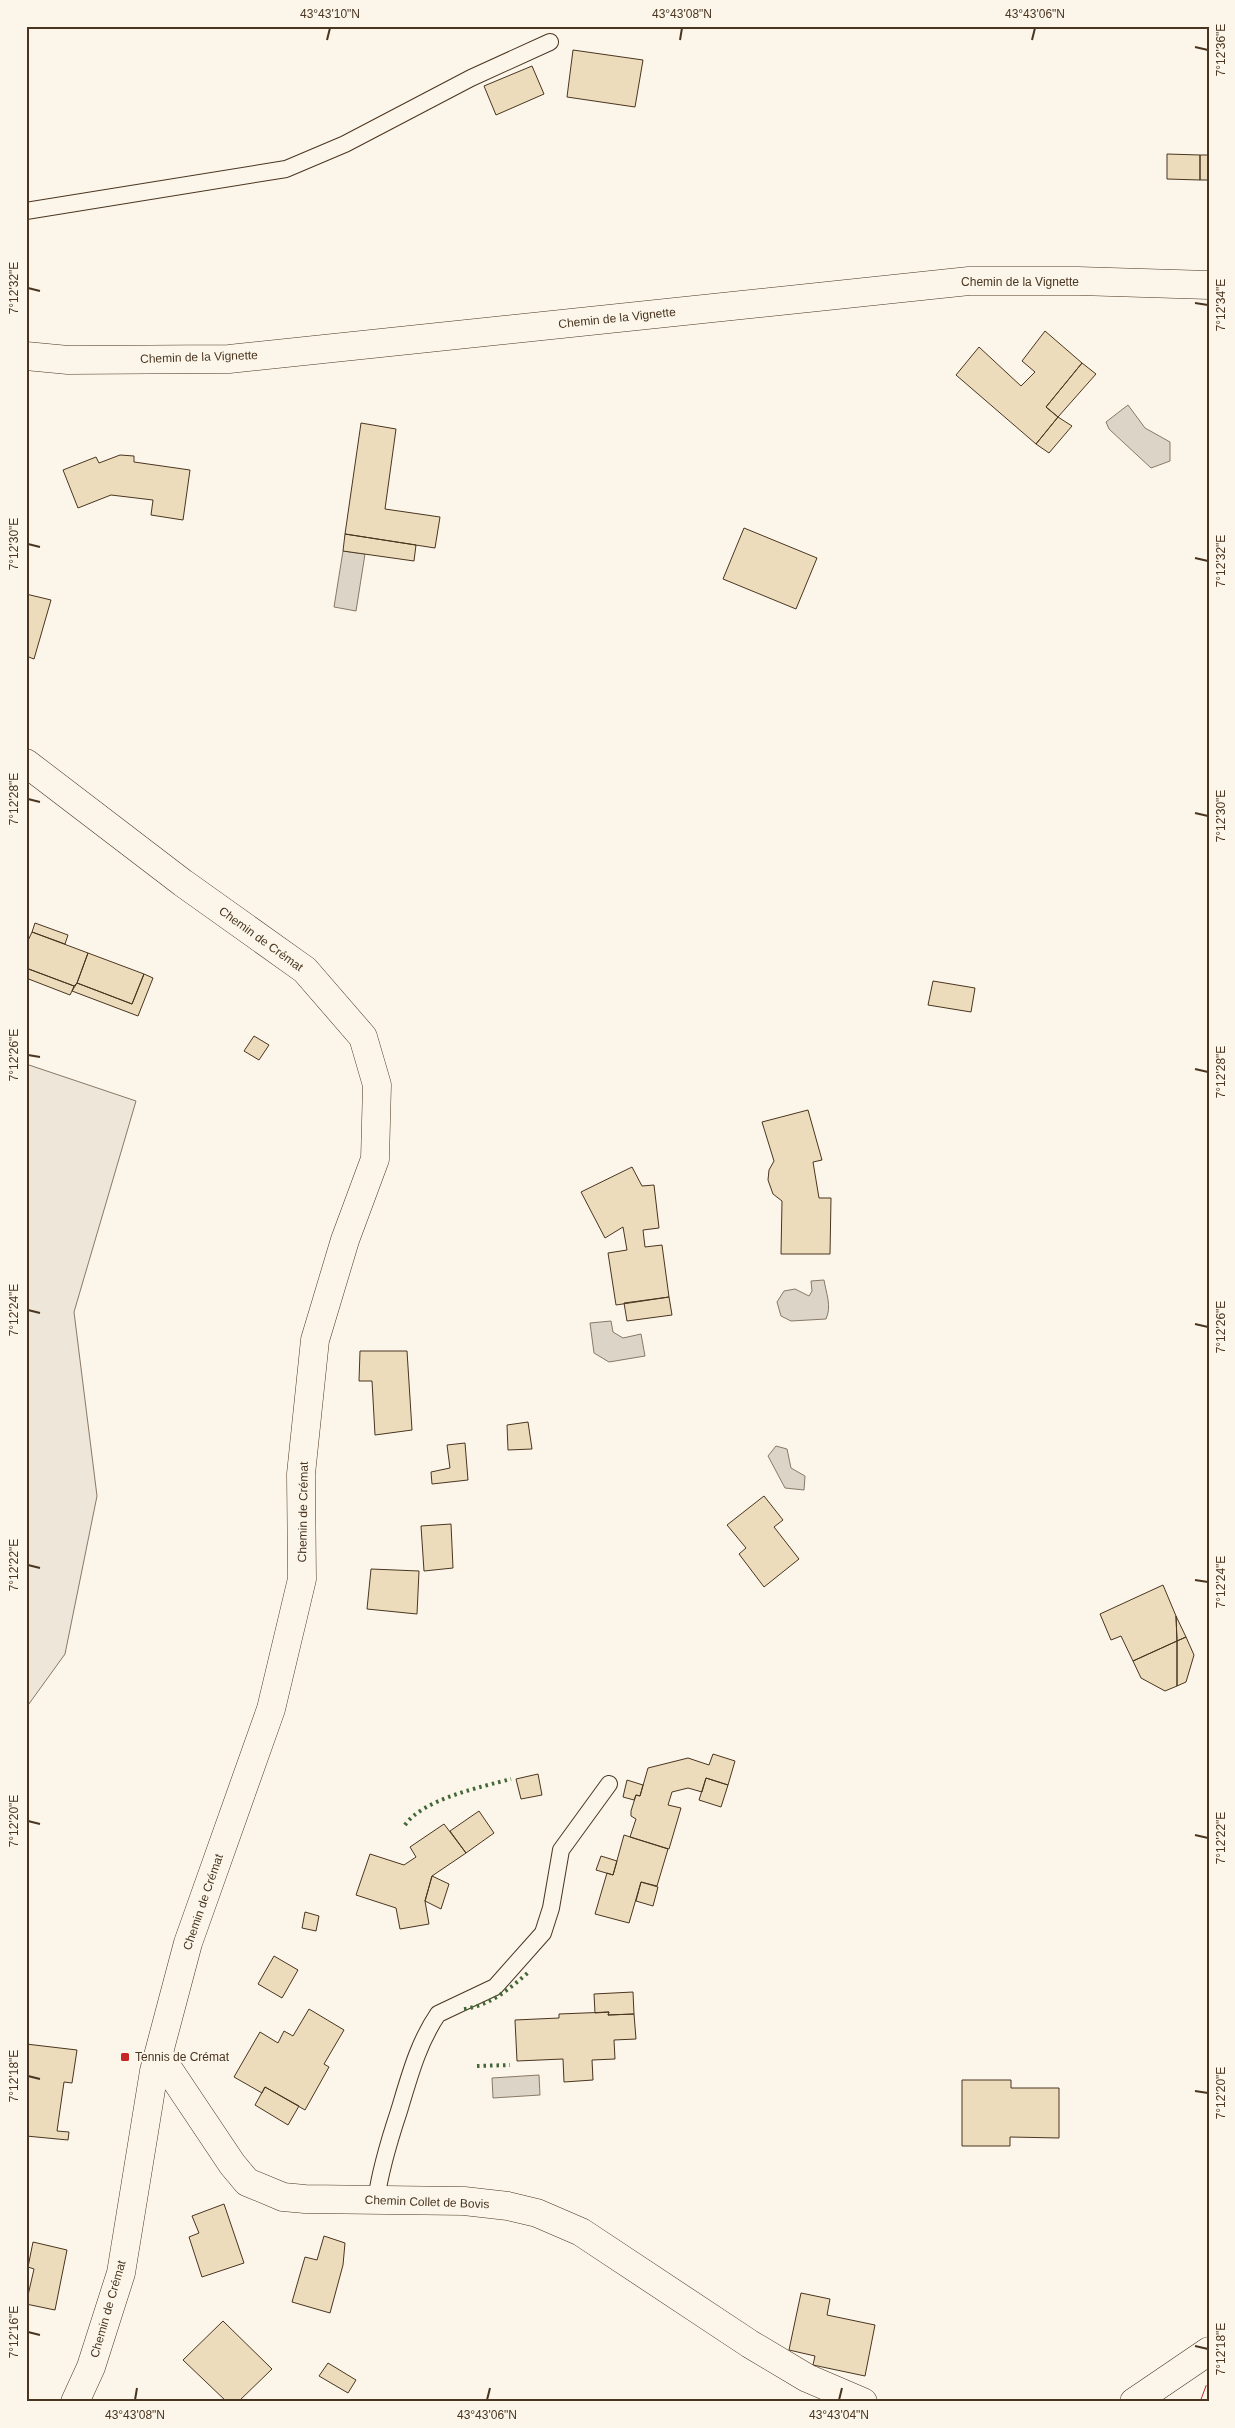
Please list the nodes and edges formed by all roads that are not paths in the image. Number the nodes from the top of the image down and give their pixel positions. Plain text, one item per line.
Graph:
1 (550, 42) dead end
2 (26, 211) edge
3 (1209, 285) edge
4 (26, 356) edge
5 (26, 763) edge
6 (609, 1784) dead end
7 (159, 2055) junction
8 (376, 2201) junction
9 (1209, 2351) edge
10 (75, 2402) edge
11 (862, 2402) edge
12 (1134, 2402) edge

1 - 2 lane
3 - 4 street, Chemin de la Vignette
5 - 7 street, Chemin de Crémat
6 - 8 lane
7 - 8 street, Chemin Collet de Bovis
7 - 10 street, Chemin de Crémat
8 - 11 street, Chemin Collet de Bovis
9 - 12 street

